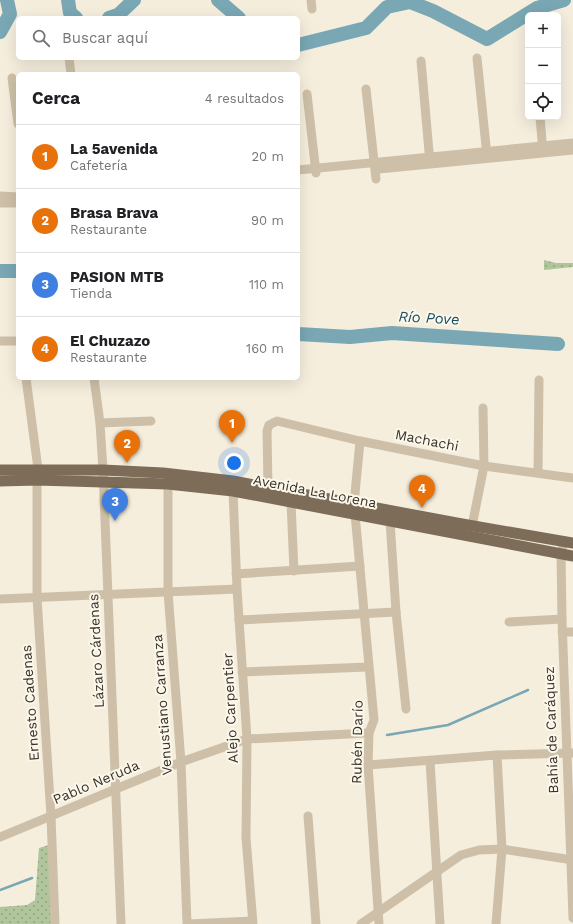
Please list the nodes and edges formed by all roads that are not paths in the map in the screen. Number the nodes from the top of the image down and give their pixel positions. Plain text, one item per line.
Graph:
1 (477, 58) dead end
2 (69, 60) edge
3 (421, 61) dead end
4 (71, 72) edge
5 (12, 78) dead end
6 (366, 89) dead end
7 (307, 94) dead end
8 (16, 109) edge
9 (540, 120) edge
10 (573, 143) edge
11 (542, 150) junction
12 (573, 150) edge
13 (487, 155) junction
14 (430, 161) junction
15 (300, 170) edge
16 (375, 170) junction
17 (316, 172) junction
18 (300, 176) edge
19 (0, 196) edge
20 (16, 197) edge
21 (0, 203) edge
22 (16, 203) edge
23 (0, 341) edge
24 (16, 341) edge
25 (26, 380) edge
26 (94, 380) edge
27 (539, 380) dead end
28 (483, 408) dead end
29 (151, 421) dead end
30 (100, 423) junction
31 (360, 441) junction
32 (484, 466) junction
33 (0, 470) edge
34 (538, 472) junction
35 (38, 475) junction
36 (103, 476) junction
37 (573, 478) edge
38 (0, 481) edge
39 (168, 484) junction
40 (268, 487) junction
41 (233, 491) junction
42 (291, 502) junction
43 (354, 509) junction
44 (390, 521) junction
45 (472, 526) junction
46 (568, 542) edge
47 (562, 554) junction
48 (573, 556) edge
49 (360, 566) junction
50 (294, 570) junction
51 (236, 574) junction
52 (237, 589) junction
53 (168, 592) junction
54 (107, 595) junction
55 (37, 598) junction
56 (0, 599) edge
57 (396, 612) junction
58 (363, 614) junction
59 (562, 619) junction
60 (239, 620) junction
61 (509, 622) dead end
62 (562, 632) junction
63 (573, 632) edge
64 (368, 667) junction
65 (242, 672) junction
66 (406, 709) dead end
67 (369, 733) junction
68 (247, 739) junction
69 (570, 752) edge
70 (497, 755) junction
71 (430, 761) junction
72 (180, 762) junction
73 (368, 765) junction
74 (116, 788) junction
75 (51, 816) junction
76 (308, 816) dead end
77 (0, 837) edge
78 (502, 849) junction
79 (572, 860) edge
80 (437, 873) junction
81 (378, 912) junction
82 (573, 918) edge
83 (252, 922) edge
84 (55, 924) edge
85 (122, 924) edge
86 (188, 924) edge
87 (316, 924) edge
88 (361, 924) edge
89 (379, 924) edge
90 (440, 924) edge
91 (496, 924) edge

1 - 13 street
2 - 4 street
3 - 14 street
5 - 8 street
6 - 16 street
7 - 17 street
9 - 11 street
10 - 11 street
11 - 12 street
11 - 13 street
13 - 14 street
14 - 16 street
15 - 17 street
16 - 17 street
17 - 18 street
19 - 20 street
21 - 22 street
23 - 24 street
25 - 35 street, Ernesto Cadenas
26 - 30 street, Lázaro Cárdenas
27 - 34 street
28 - 32 street
29 - 30 street
30 - 36 street, Lázaro Cárdenas
31 - 32 street, Machachi
31 - 40 street, Machachi
31 - 43 street, Rubén Darío
32 - 34 street, Machachi
32 - 45 street
33 - 35 main road, Avenida La Lorena
34 - 37 street, Machachi
35 - 36 main road, Avenida La Lorena
35 - 38 main road, Avenida La Lorena
35 - 55 street, Ernesto Cadenas
36 - 39 main road, Avenida La Lorena
36 - 40 main road, Avenida La Lorena
36 - 54 street, Lázaro Cárdenas
39 - 41 main road, Avenida La Lorena
39 - 53 street, Venustiano Carranza
40 - 43 main road, Avenida La Lorena
41 - 42 main road, Avenida La Lorena
41 - 51 street, Alejo Carpentier
42 - 43 main road, Avenida La Lorena
42 - 50 street
43 - 44 main road, Avenida La Lorena
43 - 45 main road, Avenida La Lorena
43 - 49 street, Rubén Darío
44 - 47 main road, Avenida La Lorena
44 - 57 street
45 - 46 main road, Avenida La Lorena
46 - 47 street, Bahía de Caráquez
47 - 48 main road, Avenida La Lorena
47 - 59 street, Bahía de Caráquez
49 - 50 street
49 - 58 street, Rubén Darío
50 - 51 street
51 - 52 street, Alejo Carpentier
52 - 53 street
52 - 60 street, Alejo Carpentier
53 - 54 street
53 - 72 street, Venustiano Carranza
54 - 55 street
54 - 74 street, Lázaro Cárdenas
55 - 56 street
55 - 75 street, Ernesto Cadenas
57 - 58 street
57 - 66 street
58 - 60 street
58 - 64 street, Rubén Darío
59 - 61 street
59 - 62 street, Bahía de Caráquez
60 - 65 street, Alejo Carpentier
62 - 63 street
62 - 69 street, Bahía de Caráquez
64 - 65 street
64 - 67 street, Rubén Darío
65 - 68 street, Alejo Carpentier
67 - 68 street, Pablo Neruda
67 - 73 street, Rubén Darío
68 - 72 street, Pablo Neruda
68 - 83 street, Alejo Carpentier
69 - 70 street
69 - 79 street, Bahía de Caráquez
70 - 71 street
70 - 78 street
71 - 73 street
71 - 80 street
72 - 74 street, Pablo Neruda
72 - 86 street, Venustiano Carranza
73 - 81 street, Rubén Darío
74 - 75 street, Pablo Neruda
74 - 85 street, Lázaro Cárdenas
75 - 77 street, Pablo Neruda
75 - 84 street, Ernesto Cadenas
76 - 87 street
78 - 79 street
78 - 80 street
78 - 91 street
79 - 82 street, Bahía de Caráquez
80 - 81 street
80 - 90 street
81 - 88 street
81 - 89 street, Rubén Darío
83 - 86 street

